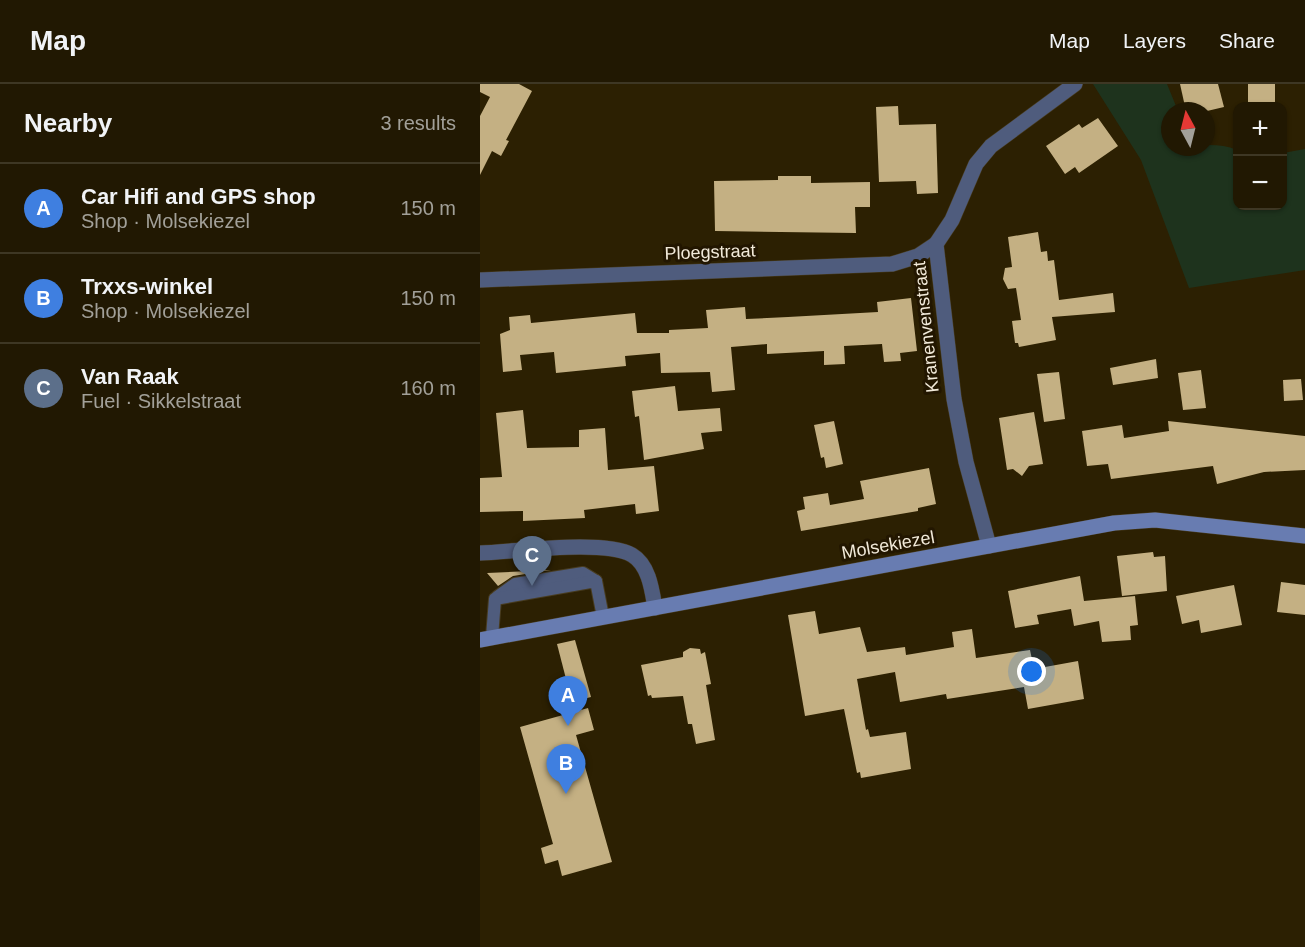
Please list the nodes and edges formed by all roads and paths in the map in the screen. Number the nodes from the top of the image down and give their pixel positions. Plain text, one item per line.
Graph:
1 (1075, 84) edge
2 (936, 244) junction
3 (480, 280) edge
4 (1305, 536) edge
5 (988, 546) junction
6 (480, 553) edge
7 (655, 608) junction
8 (603, 617) junction
9 (486, 639) edge

1 - 2 street, Kranenvenstraat
2 - 3 street, Ploegstraat
2 - 5 street, Kranenvenstraat
4 - 5 main road, Molsekiezel
5 - 7 main road, Molsekiezel
6 - 7 street
7 - 8 main road, Molsekiezel
8 - 9 main road, Molsekiezel
8 - 9 lane

